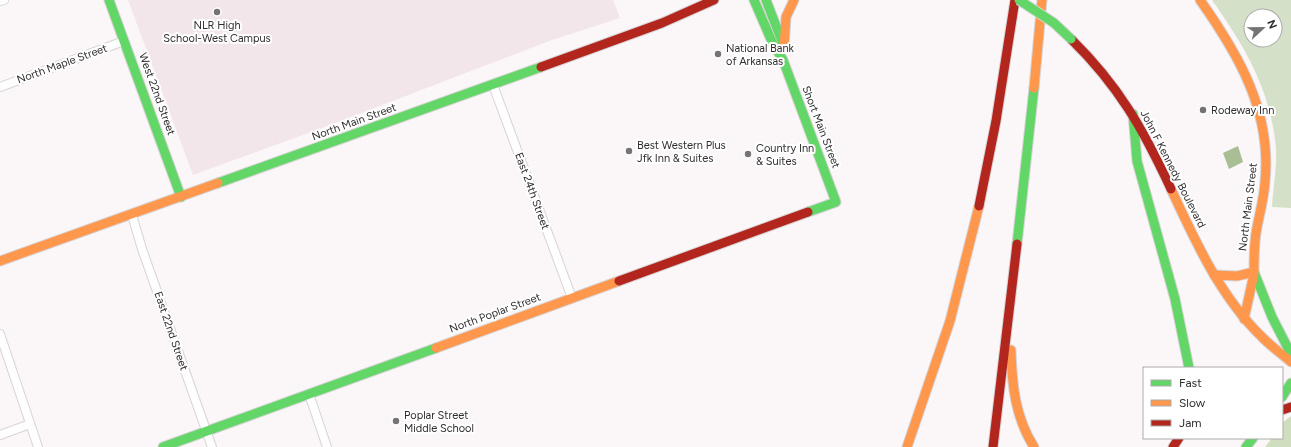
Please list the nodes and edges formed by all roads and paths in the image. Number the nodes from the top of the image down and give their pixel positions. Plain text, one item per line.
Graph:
1 (4, 0) edge
2 (109, 0) edge
3 (714, 0) edge
4 (754, 0) edge
5 (766, 0) edge
6 (794, 0) edge
7 (1015, 0) edge
8 (1019, 0) edge
9 (1042, 0) edge
10 (1200, 0) edge
11 (0, 1) edge
12 (124, 41) junction
13 (784, 48) junction
14 (784, 60) junction
15 (493, 85) junction
16 (0, 87) edge
17 (1133, 114) junction
18 (181, 197) junction
19 (836, 202) joint
20 (132, 215) junction
21 (0, 261) edge
22 (1254, 272) junction
23 (1214, 276) junction
24 (572, 298) junction
25 (1010, 314) junction
26 (1244, 319) junction
27 (0, 334) edge
28 (1291, 354) edge
29 (1291, 362) edge
30 (1189, 367) edge
31 (1291, 383) edge
32 (309, 394) junction
33 (1283, 395) edge
34 (30, 424) junction
35 (912, 430) junction
36 (206, 431) junction
37 (0, 435) edge
38 (1252, 439) edge
39 (38, 447) edge
40 (162, 447) edge
41 (212, 447) edge
42 (327, 447) edge
43 (897, 447) edge
44 (907, 447) edge
45 (993, 447) edge
46 (1034, 447) edge
47 (1246, 447) edge

1 - 11 street
2 - 12 main road, West 22nd Street
3 - 15 main road, North Main Street
4 - 14 main road
5 - 13 main road
6 - 13 main road
7 - 35 main road
8 - 17 main road, John F Kennedy Boulevard, bridge
9 - 25 main road
10 - 22 main road, North Main Street
12 - 16 street, North Maple Street
12 - 18 main road, West 22nd Street
13 - 14 main road
14 - 19 main road, Short Main Street
15 - 18 main road, North Main Street
15 - 24 street, East 24th Street
17 - 23 main road, John F Kennedy Boulevard
17 - 30 main road
18 - 20 main road, North Main Street
19 - 24 main road, North Poplar Street
20 - 21 main road, North Main Street
20 - 36 street, East 22nd Street
22 - 23 main road
22 - 26 main road, North Main Street
22 - 28 main road
23 - 26 main road, John F Kennedy Boulevard
24 - 32 main road, North Poplar Street
25 - 45 main road
25 - 46 main road
26 - 29 main road, John F Kennedy Boulevard
27 - 34 street
31 - 33 main road
32 - 36 main road, North Poplar Street
32 - 42 street
34 - 37 street
34 - 39 street
35 - 43 main road
35 - 44 main road
36 - 40 main road, North Poplar Street
36 - 41 street, East 22nd Street
38 - 47 main road

